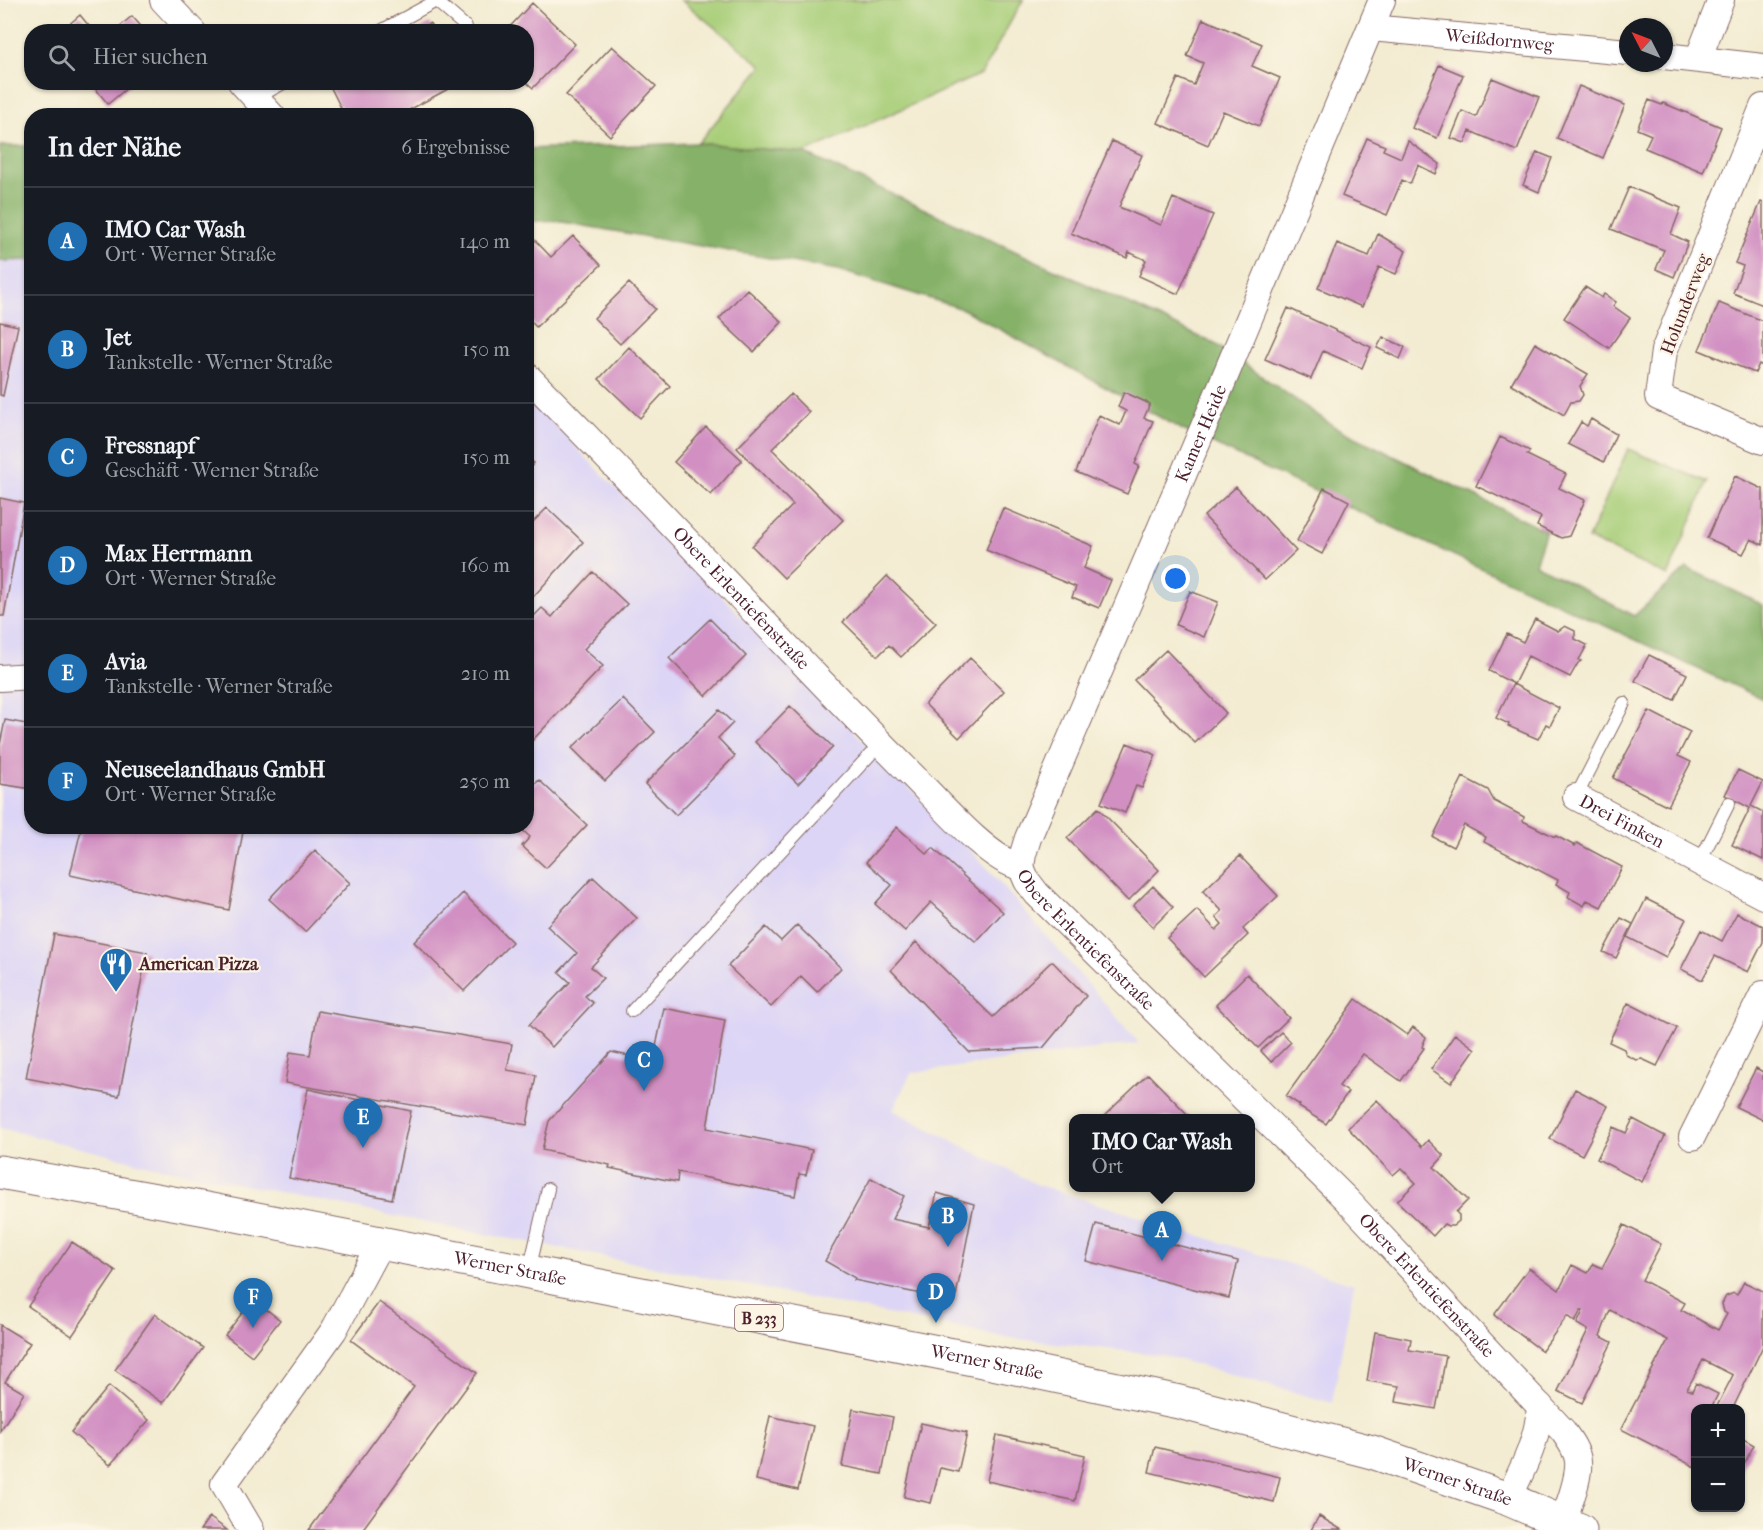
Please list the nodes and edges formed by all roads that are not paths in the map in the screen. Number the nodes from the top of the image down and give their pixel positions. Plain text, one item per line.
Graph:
1 (163, 0) edge
2 (1382, 0) edge
3 (1721, 0) edge
4 (186, 24) edge
5 (394, 24) edge
6 (463, 24) edge
7 (1371, 28) junction
8 (1619, 51) edge
9 (1673, 57) edge
10 (1698, 59) junction
11 (1763, 68) edge
12 (272, 90) edge
13 (257, 99) edge
14 (1763, 107) edge
15 (534, 383) edge
16 (1763, 441) edge
17 (24, 676) edge
18 (0, 678) edge
19 (1624, 703) dead end
20 (881, 743) junction
21 (1576, 797) joint
22 (1729, 803) dead end
23 (1699, 863) junction
24 (1021, 867) junction
25 (1763, 896) edge
26 (1763, 994) edge
27 (632, 1011) dead end
28 (1692, 1137) dead end
29 (0, 1172) edge
30 (548, 1190) dead end
31 (380, 1244) junction
32 (529, 1272) junction
33 (1540, 1406) junction
34 (1508, 1499) junction
35 (1571, 1526) edge
36 (250, 1530) edge

1 - 4 street
2 - 7 street, Kamer Heide
3 - 10 street
5 - 6 lane
7 - 8 street, Weißdornweg
7 - 24 street, Kamer Heide
9 - 10 street
10 - 11 street
12 - 13 lane
14 - 16 street, Holunderweg
15 - 20 street, Obere Erlentiefenstraße
17 - 18 street
19 - 21 lane, Drei Finken
20 - 24 street, Obere Erlentiefenstraße
20 - 27 lane
21 - 23 street, Drei Finken
22 - 23 lane
23 - 25 street, Drei Finken
24 - 33 street, Obere Erlentiefenstraße
26 - 28 street
29 - 31 main road, Werner Straße / B 233
30 - 32 lane
31 - 32 main road, Werner Straße / B 233
31 - 36 street
32 - 34 main road, Werner Straße / B 233
33 - 34 street
33 - 35 street, Obere Erlentiefenstraße
34 - 35 main road, Werner Straße / B 233

